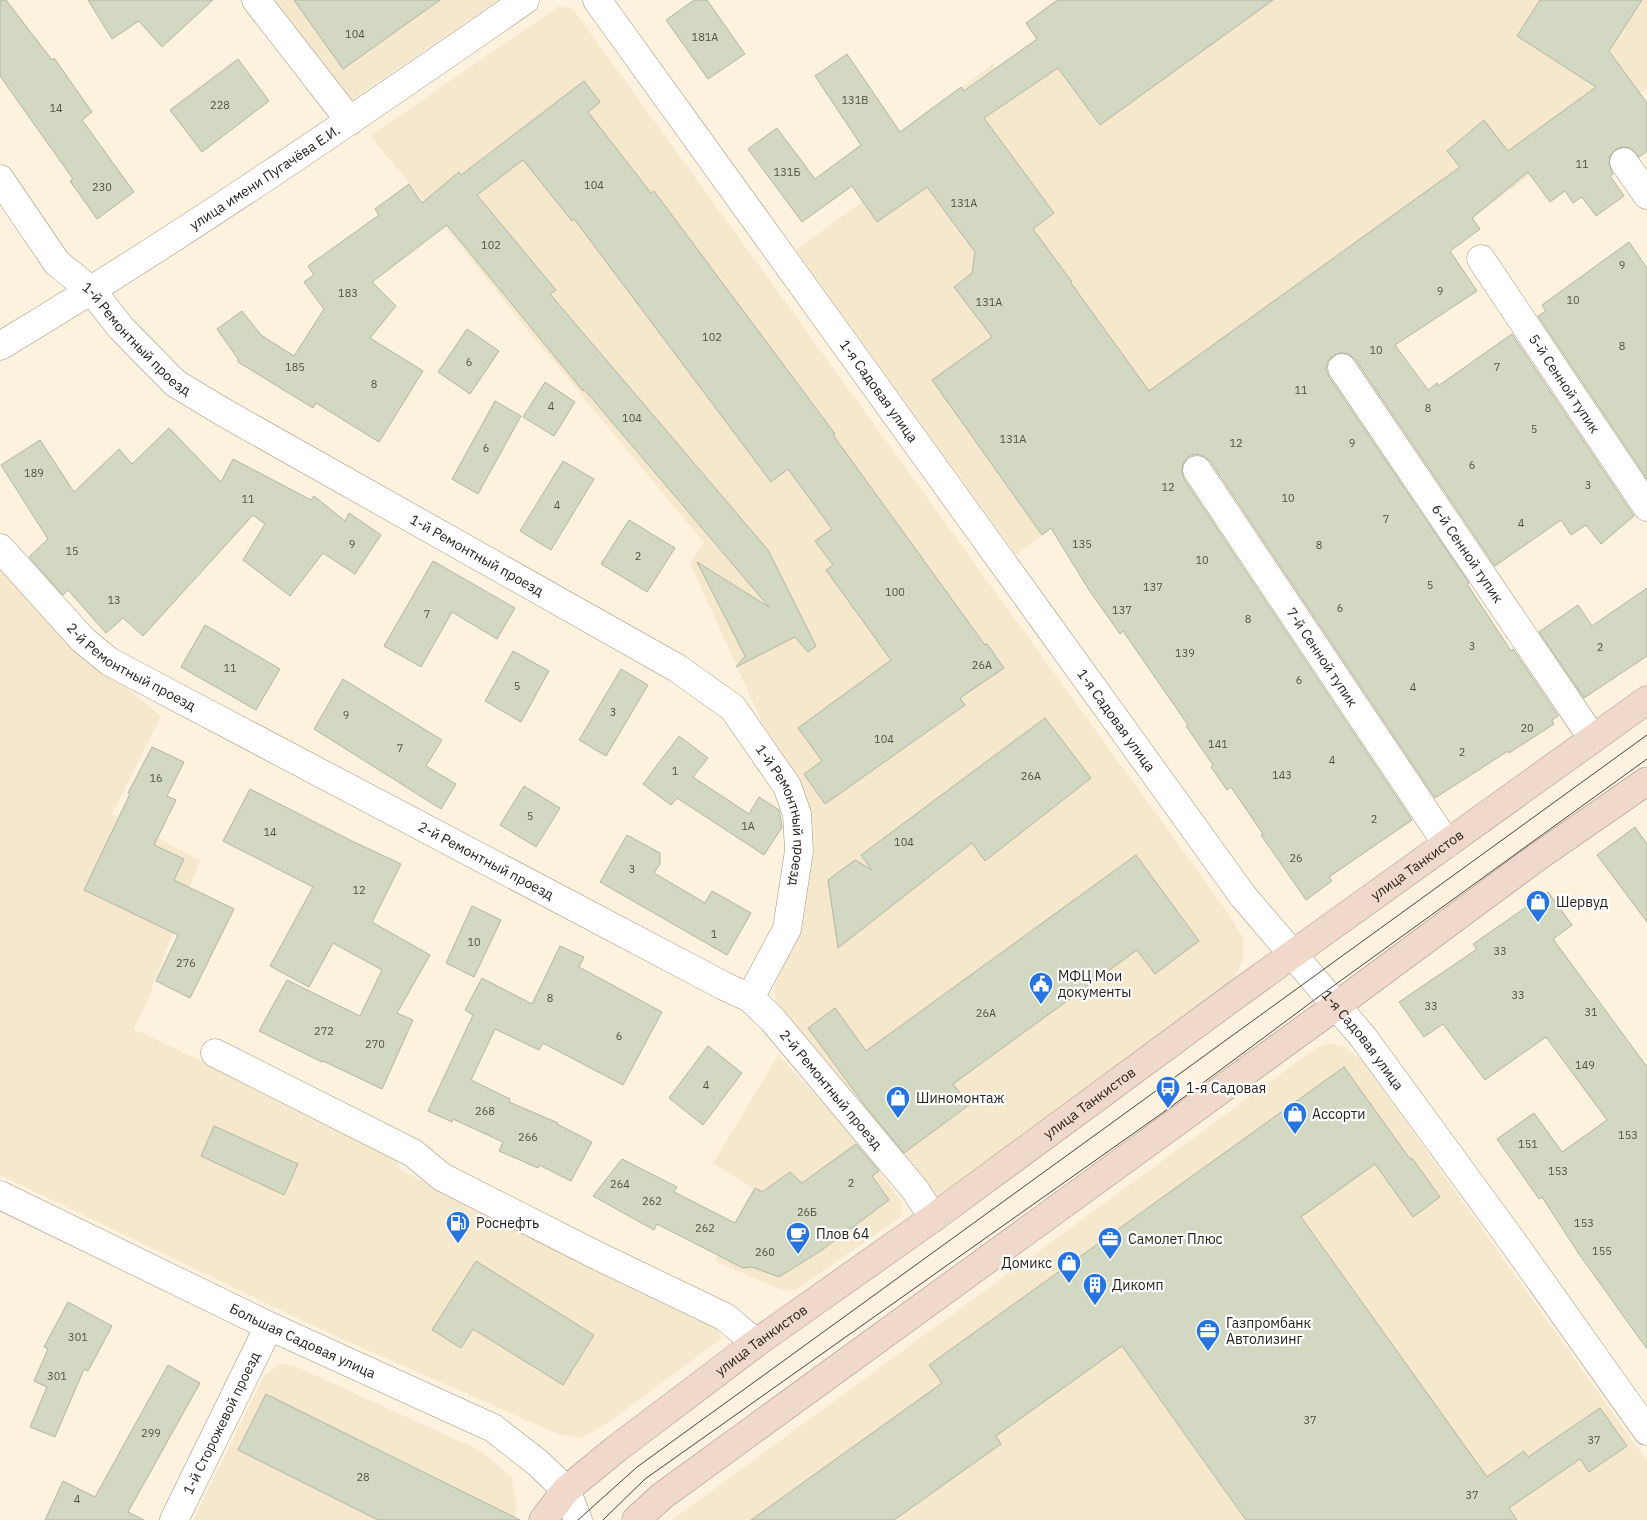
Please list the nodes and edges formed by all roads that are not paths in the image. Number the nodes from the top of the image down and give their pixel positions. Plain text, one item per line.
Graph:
1 (256, 0) edge
2 (524, 0) edge
3 (597, 0) edge
4 (350, 121) junction
5 (1624, 162) dead end
6 (0, 179) edge
7 (1647, 195) edge
8 (1481, 259) dead end
9 (92, 291) junction
10 (0, 346) edge
11 (1342, 368) dead end
12 (1197, 470) dead end
13 (1647, 507) edge
14 (0, 548) edge
15 (1647, 700) edge
16 (1593, 739) junction
17 (1647, 781) edge
18 (1447, 844) junction
19 (1293, 954) junction
20 (750, 998) junction
21 (1336, 1006) junction
22 (215, 1053) dead end
23 (0, 1195) edge
24 (934, 1218) junction
25 (270, 1326) junction
26 (756, 1343) junction
27 (1647, 1431) edge
28 (566, 1490) junction
29 (174, 1520) edge
30 (543, 1520) edge
31 (578, 1520) edge
32 (636, 1520) edge

1 - 4 street
2 - 4 street, улица имени Пугачёва Е.И.
3 - 19 street, 1-я Садовая улица
4 - 9 street, улица имени Пугачёва Е.И.
5 - 7 street
6 - 9 street, 1-й Ремонтный проезд
8 - 13 street, 5-й Сенной тупик
9 - 10 street, улица имени Пугачёва Е.И.
9 - 20 street, 1-й Ремонтный проезд
11 - 16 street, 6-й Сенной тупик
12 - 18 street, 7-й Сенной тупик
14 - 20 street, 2-й Ремонтный проезд
15 - 16 main road, улица Танкистов
16 - 18 main road, улица Танкистов
17 - 21 main road
18 - 19 main road, улица Танкистов
19 - 21 street, 1-я Садовая улица
19 - 24 main road, улица Танкистов
20 - 24 street, 2-й Ремонтный проезд
21 - 27 street, 1-я Садовая улица
21 - 32 main road
22 - 26 street
23 - 25 street, Большая Садовая улица
24 - 26 main road, улица Танкистов
25 - 28 street, Большая Садовая улица
25 - 29 street, 1-й Сторожевой проезд
26 - 28 main road, улица Танкистов
28 - 30 main road, улица Танкистов
28 - 31 street, Большая Садовая улица

